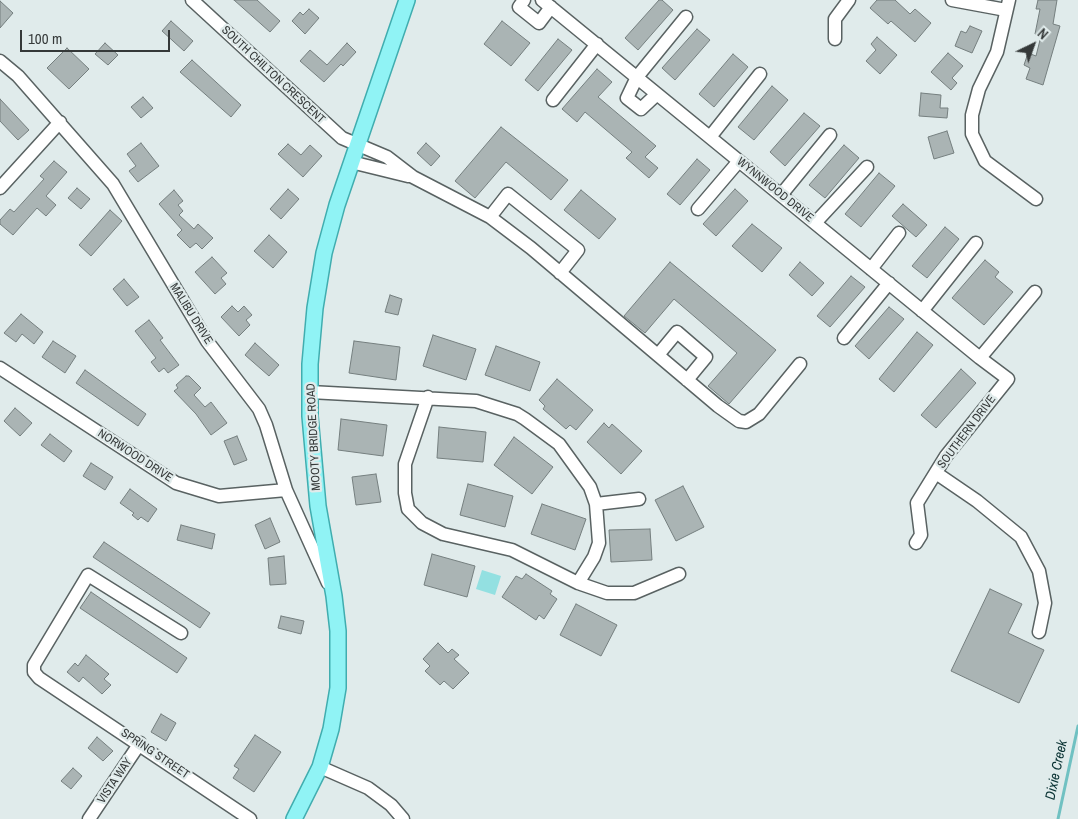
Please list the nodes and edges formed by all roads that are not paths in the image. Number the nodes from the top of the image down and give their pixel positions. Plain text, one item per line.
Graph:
1 (192, 0) edge
2 (407, 0) edge
3 (524, 0) edge
4 (849, 0) edge
5 (952, 0) edge
6 (547, 4) edge
7 (1007, 5) edge
8 (686, 16) dead end
9 (835, 39) dead end
10 (597, 44) junction
11 (0, 61) edge
12 (760, 74) dead end
13 (637, 77) junction
14 (658, 94) junction
15 (553, 100) dead end
16 (60, 122) junction
17 (830, 135) dead end
18 (710, 137) junction
19 (357, 146) junction
20 (739, 161) junction
21 (351, 162) junction
22 (867, 167) dead end
23 (413, 177) junction
24 (0, 188) edge
25 (781, 196) junction
26 (1036, 199) dead end
27 (698, 209) dead end
28 (490, 217) junction
29 (816, 222) junction
30 (899, 233) dead end
31 (976, 244) dead end
32 (870, 269) junction
33 (560, 273) junction
34 (889, 283) junction
35 (1034, 292) dead end
36 (922, 310) junction
37 (844, 338) dead end
38 (658, 355) junction
39 (980, 358) junction
40 (800, 364) dead end
41 (0, 368) edge
42 (1008, 379) joint
43 (687, 380) junction
44 (310, 392) junction
45 (428, 397) junction
46 (936, 473) junction
47 (286, 490) junction
48 (640, 499) dead end
49 (596, 504) junction
50 (916, 543) dead end
51 (678, 574) dead end
52 (578, 583) junction
53 (334, 596) junction
54 (181, 632) dead end
55 (1038, 632) dead end
56 (140, 744) junction
57 (320, 767) junction
58 (90, 819) edge
59 (250, 819) edge
60 (294, 819) edge
61 (403, 819) edge

1 - 19 street, SOUTH CHILTON CRESCENT
2 - 19 main road, MOOTY BRIDGE ROAD
3 - 6 street
4 - 9 street
5 - 7 street
6 - 10 street, WYNNWOOD DRIVE
7 - 26 street
8 - 13 street
10 - 13 street, WYNNWOOD DRIVE
10 - 15 street
11 - 16 street, MALIBU DRIVE
12 - 18 street
13 - 14 street, WYNNWOOD DRIVE
13 - 14 street
14 - 18 street, WYNNWOOD DRIVE
16 - 24 street
16 - 47 street, MALIBU DRIVE
17 - 25 street
18 - 20 street, WYNNWOOD DRIVE
19 - 21 main road, MOOTY BRIDGE ROAD
19 - 23 street, SOUTH CHILTON CRESCENT
20 - 25 street, WYNNWOOD DRIVE
20 - 27 street
21 - 23 street
21 - 44 main road, MOOTY BRIDGE ROAD
22 - 29 street
23 - 28 street
25 - 29 street, WYNNWOOD DRIVE
28 - 33 street
28 - 33 street
29 - 32 street, WYNNWOOD DRIVE
30 - 32 street
31 - 36 street
32 - 34 street, WYNNWOOD DRIVE
33 - 38 street
34 - 36 street, WYNNWOOD DRIVE
34 - 37 street
35 - 39 street
36 - 39 street, WYNNWOOD DRIVE
38 - 43 street
38 - 43 street
39 - 42 street, WYNNWOOD DRIVE
40 - 43 street
41 - 47 street, NORWOOD DRIVE
42 - 46 street, SOUTHERN DRIVE
44 - 45 street
44 - 53 main road, MOOTY BRIDGE ROAD
45 - 49 street
45 - 52 street
46 - 50 street, SOUTHERN DRIVE
46 - 55 street
47 - 53 street, MALIBU DRIVE
48 - 49 street
49 - 52 street
51 - 52 street
53 - 57 main road, MOOTY BRIDGE ROAD
54 - 56 street, SPRING STREET
56 - 58 street, VISTA WAY
56 - 59 street, SPRING STREET
57 - 60 main road, MOOTY BRIDGE ROAD
57 - 61 street

